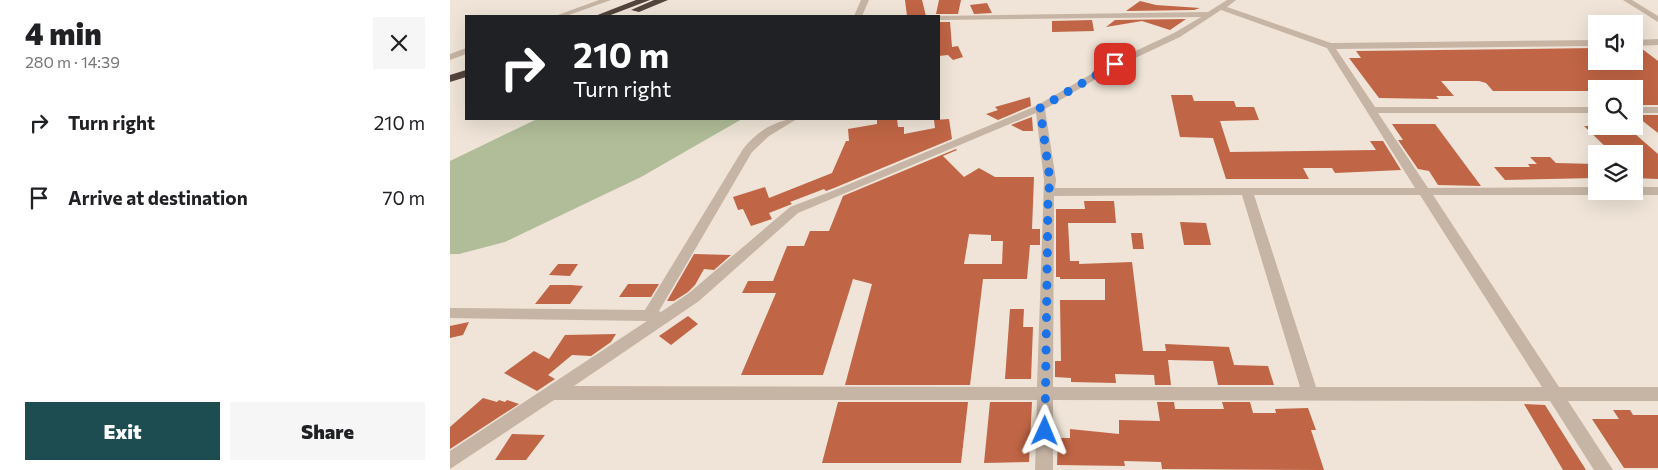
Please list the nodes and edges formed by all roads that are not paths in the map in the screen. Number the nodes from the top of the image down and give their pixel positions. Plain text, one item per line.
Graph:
1 (607, 0) edge
2 (645, 0) edge
3 (662, 0) edge
4 (865, 0) edge
5 (1232, 0) edge
6 (1627, 0) edge
7 (1220, 7) junction
8 (1209, 14) junction
9 (562, 15) edge
10 (603, 15) edge
11 (622, 15) edge
12 (858, 15) edge
13 (940, 18) edge
14 (1658, 20) edge
15 (1658, 42) edge
16 (1588, 43) edge
17 (1643, 43) edge
18 (1330, 46) junction
19 (465, 51) edge
20 (450, 57) edge
21 (465, 66) edge
22 (450, 72) edge
23 (465, 73) edge
24 (450, 79) edge
25 (1040, 108) junction
26 (1372, 110) junction
27 (1588, 110) edge
28 (1643, 110) edge
29 (1658, 110) edge
30 (790, 120) edge
31 (1658, 191) edge
32 (1049, 192) junction
33 (1247, 192) junction
34 (1425, 192) junction
35 (450, 313) edge
36 (657, 316) junction
37 (1046, 392) junction
38 (553, 393) junction
39 (1310, 394) junction
40 (1554, 394) junction
41 (1658, 394) edge
42 (450, 461) edge
43 (1044, 470) edge
44 (1604, 470) edge

1 - 9 street
2 - 10 highway
3 - 11 highway
4 - 12 street
5 - 7 street
6 - 14 street
7 - 8 street
7 - 18 street
8 - 13 street
8 - 25 street
15 - 17 street
16 - 18 street
18 - 26 street
19 - 20 street
21 - 22 highway
23 - 24 highway
25 - 32 street
25 - 36 street
26 - 27 street
26 - 34 street
28 - 29 street
30 - 36 street
31 - 34 street
32 - 33 street
32 - 37 street
33 - 34 street
33 - 39 street
34 - 40 street
35 - 36 street
36 - 38 street
37 - 38 street
37 - 39 street
37 - 43 street
38 - 42 street
39 - 40 street
40 - 41 street
40 - 44 street

